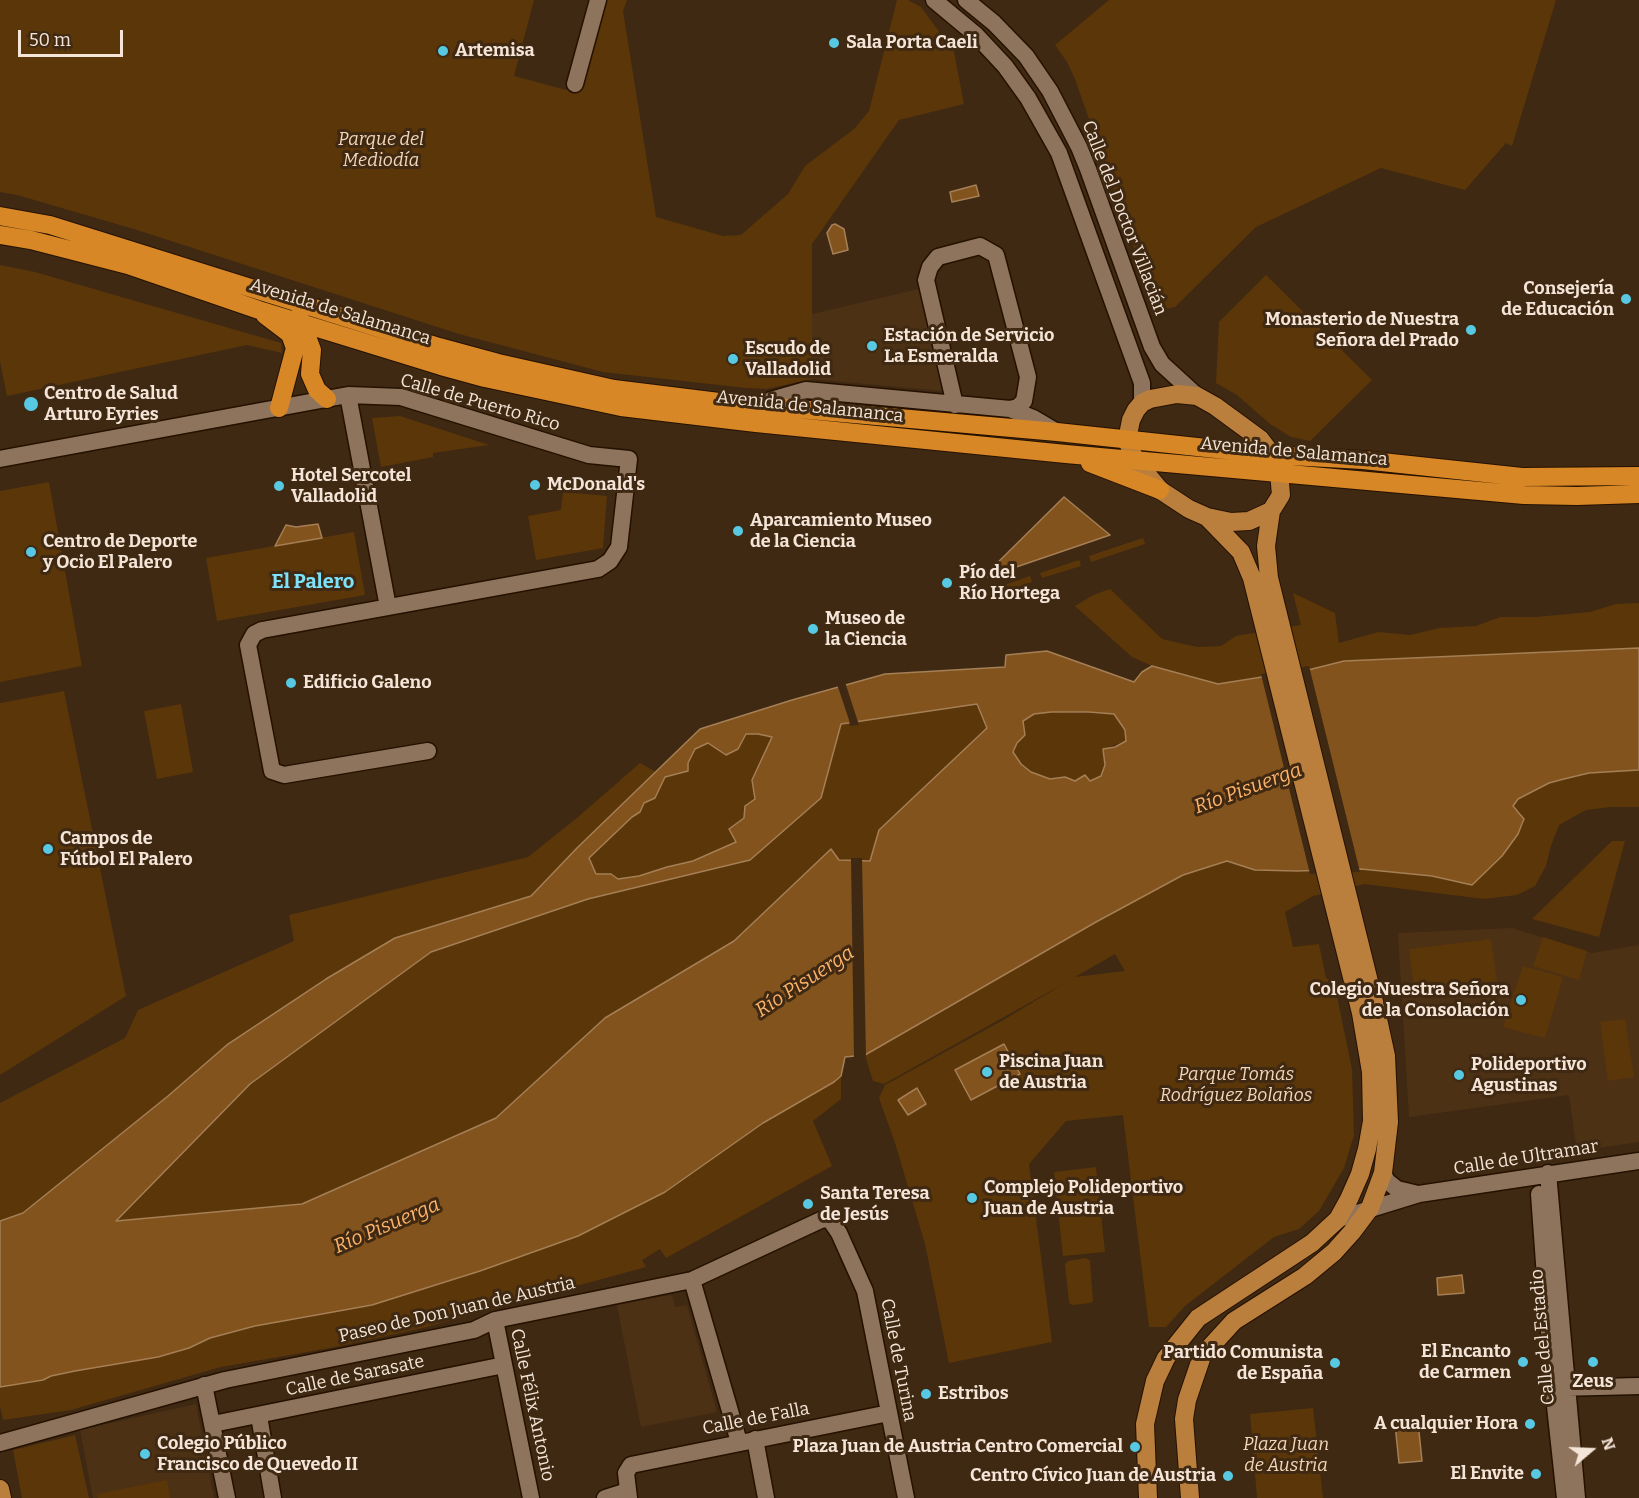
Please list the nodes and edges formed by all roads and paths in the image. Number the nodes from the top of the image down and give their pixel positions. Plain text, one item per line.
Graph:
1 (598, 0) edge
2 (934, 0) edge
3 (966, 0) edge
4 (574, 84) dead end
5 (0, 216) edge
6 (0, 235) edge
7 (290, 300) junction
8 (259, 310) junction
9 (303, 323) junction
10 (336, 334) junction
11 (312, 350) junction
12 (348, 395) junction
13 (1197, 396) junction
14 (327, 399) junction
15 (1142, 403) junction
16 (955, 405) junction
17 (763, 406) junction
18 (279, 408) junction
19 (1010, 410) junction
20 (1057, 432) junction
21 (1127, 440) junction
22 (1066, 454) junction
23 (1272, 454) junction
24 (0, 459) edge
25 (1135, 460) junction
26 (1279, 472) junction
27 (1639, 476) edge
28 (1160, 490) junction
29 (1639, 494) edge
30 (1271, 511) junction
31 (1207, 517) junction
32 (1264, 591) junction
33 (388, 608) junction
34 (428, 750) dead end
35 (1356, 956) junction
36 (1639, 1161) edge
37 (1383, 1173) junction
38 (1543, 1174) junction
39 (1419, 1194) junction
40 (1370, 1208) junction
41 (1338, 1219) junction
42 (839, 1233) joint
43 (692, 1280) junction
44 (495, 1320) junction
45 (504, 1365) junction
46 (204, 1385) junction
47 (1639, 1386) edge
48 (1560, 1388) junction
49 (889, 1413) junction
50 (259, 1416) junction
51 (213, 1424) junction
52 (755, 1439) junction
53 (739, 1442) junction
54 (0, 1443) edge
55 (0, 1489) edge
56 (628, 1495) edge
57 (2, 1498) edge
58 (227, 1498) edge
59 (273, 1498) edge
60 (531, 1498) edge
61 (605, 1498) edge
62 (766, 1498) edge
63 (906, 1498) edge
64 (1148, 1498) edge
65 (1190, 1498) edge
66 (1565, 1498) edge
67 (1577, 1498) edge

1 - 4 street
2 - 15 street, Calle del Doctor Villacián
3 - 13 street, Calle del Doctor Villacián
5 - 7 highway, Avenida de Salamanca
6 - 8 highway, Avenida de Salamanca
7 - 9 highway
7 - 17 highway, Avenida de Salamanca
8 - 9 highway, Avenida de Salamanca
8 - 18 highway
9 - 10 highway, Avenida de Salamanca
9 - 11 highway
10 - 11 highway
10 - 22 highway, Avenida de Salamanca
11 - 14 highway
12 - 14 street, Calle de Puerto Rico
12 - 33 street
12 - 33 street, Calle de Puerto Rico
13 - 15 main road
13 - 23 main road
14 - 18 street, Calle de Puerto Rico
15 - 21 main road
16 - 17 street, Avenida de Salamanca
16 - 19 street, Avenida de Salamanca
16 - 19 street
17 - 20 highway, Avenida de Salamanca
18 - 24 street, Calle de Puerto Rico
19 - 20 street, Avenida de Salamanca
20 - 21 highway, Avenida de Salamanca
21 - 23 highway, Avenida de Salamanca
21 - 25 main road
22 - 25 highway, Avenida de Salamanca
22 - 28 highway
23 - 26 main road
23 - 27 highway, Avenida de Salamanca
25 - 26 highway, Avenida de Salamanca
25 - 28 main road
26 - 29 highway, Avenida de Salamanca
26 - 30 main road
28 - 31 main road
30 - 31 main road
30 - 32 main road
31 - 32 main road
32 - 35 main road
33 - 34 street
35 - 37 main road
35 - 41 main road
36 - 38 street, Calle de Ultramar
37 - 39 street, Calle de Ultramar
37 - 40 main road
38 - 39 street, Calle de Ultramar
38 - 48 street, Calle del Estadio
39 - 40 street, Calle de Ultramar
40 - 41 street
40 - 65 main road
41 - 64 main road
42 - 43 street, Paseo de Don Juan de Austria
42 - 49 street, Calle de Turina
43 - 44 street, Paseo de Don Juan de Austria
43 - 53 street
44 - 45 street, Calle Félix Antonio
44 - 46 street, Paseo de Don Juan de Austria
45 - 50 street, Calle de Sarasate
45 - 60 street, Calle Félix Antonio
46 - 51 street
46 - 54 street, Paseo de Don Juan de Austria
47 - 48 street
48 - 66 street, Calle del Estadio
48 - 67 street, Calle del Estadio
49 - 52 street, Calle de Falla
49 - 63 street, Calle de Turina
50 - 51 street, Calle de Sarasate
50 - 59 street
51 - 58 street
52 - 53 street, Calle de Falla
52 - 62 street
53 - 56 street, Calle de Falla
55 - 57 main road
56 - 61 street

